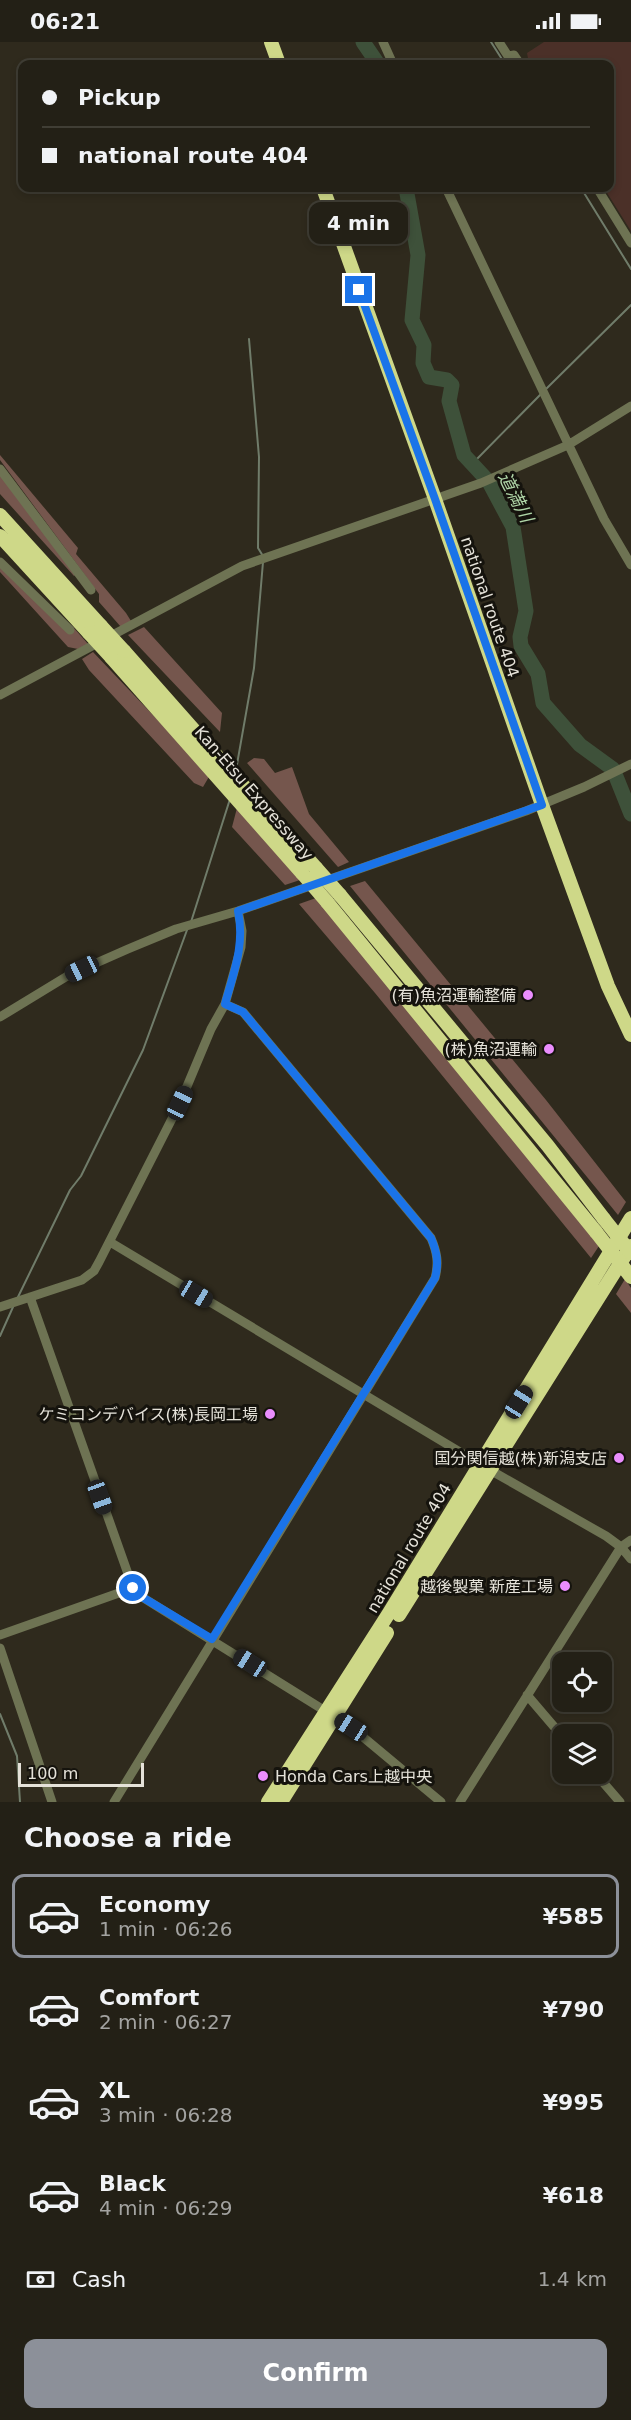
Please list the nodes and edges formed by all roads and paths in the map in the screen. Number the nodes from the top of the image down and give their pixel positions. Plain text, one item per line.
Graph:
1 (271, 42) edge
2 (383, 42) edge
3 (499, 42) edge
4 (278, 60) edge
5 (391, 60) edge
6 (517, 60) edge
7 (324, 192) edge
8 (448, 192) edge
9 (599, 192) edge
10 (631, 243) edge
11 (631, 406) edge
12 (568, 445) junction
13 (0, 470) edge
14 (435, 499) junction
15 (0, 515) edge
16 (0, 536) edge
17 (0, 562) edge
18 (631, 565) edge
19 (91, 590) dead end
20 (95, 629) junction
21 (70, 630) dead end
22 (0, 695) edge
23 (631, 764) edge
24 (542, 805) junction
25 (238, 911) junction
26 (225, 1004) junction
27 (0, 1017) edge
28 (631, 1035) edge
29 (631, 1218) edge
30 (110, 1242) junction
31 (631, 1246) edge
32 (631, 1253) edge
33 (631, 1277) edge
34 (30, 1297) junction
35 (0, 1308) edge
36 (363, 1393) junction
37 (485, 1467) junction
38 (631, 1540) edge
39 (621, 1547) junction
40 (631, 1559) edge
41 (133, 1588) junction
42 (0, 1635) edge
43 (212, 1639) junction
44 (0, 1648) edge
45 (527, 1695) junction
46 (329, 1714) junction
47 (552, 1724) edge
48 (604, 1784) edge
49 (52, 1802) edge
50 (114, 1802) edge
51 (268, 1802) edge
52 (280, 1802) edge
53 (441, 1802) edge
54 (460, 1802) edge
55 (620, 1802) edge

1 - 4 highway
2 - 5 street
3 - 6 street
7 - 14 highway, national route 404
8 - 12 street
9 - 10 street
11 - 12 street
12 - 14 street
12 - 18 street
13 - 19 street
14 - 22 street
14 - 24 highway, national route 404
15 - 20 highway, Kan-Etsu Expressway
16 - 20 highway, Kan-Etsu Expressway
17 - 21 street
20 - 32 highway, Kan-Etsu Expressway, bridge
20 - 33 highway, Kan-Etsu Expressway, bridge
23 - 24 street
24 - 25 street
24 - 28 highway, national route 404
25 - 26 street
25 - 27 street
26 - 30 street
26 - 36 street
29 - 37 highway, national route 404
30 - 34 street
30 - 36 street
31 - 37 highway, national route 404
34 - 35 street
34 - 41 street
36 - 37 street
36 - 43 street
37 - 39 street
37 - 46 highway, national route 404
38 - 39 street
39 - 40 street
39 - 45 street
41 - 42 street
41 - 43 street
43 - 46 street
43 - 50 street
44 - 49 street
45 - 47 street
45 - 54 street
46 - 51 highway, national route 404
46 - 52 highway, national route 404
46 - 53 street
48 - 55 street

